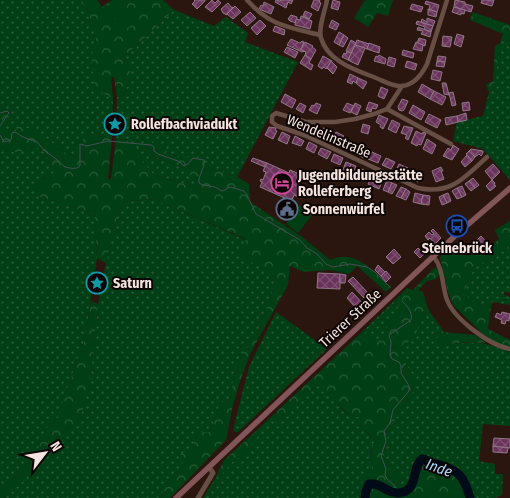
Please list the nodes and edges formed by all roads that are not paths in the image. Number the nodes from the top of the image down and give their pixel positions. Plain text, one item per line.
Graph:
1 (247, 0) edge
2 (326, 0) edge
3 (447, 0) edge
4 (320, 35) junction
5 (402, 86) junction
6 (387, 109) junction
7 (451, 144) dead end
8 (487, 157) dead end
9 (510, 188) edge
10 (434, 257) junction
11 (510, 349) edge
12 (209, 467) junction
13 (176, 498) edge
14 (198, 498) edge

1 - 4 street
2 - 4 street
3 - 5 street
4 - 5 street
5 - 6 street
6 - 7 street
6 - 8 street, Wendelinstraße
9 - 10 main road, Trierer Straße
10 - 11 street
10 - 12 main road, Trierer Straße
12 - 13 main road, Trierer Straße
12 - 14 street

